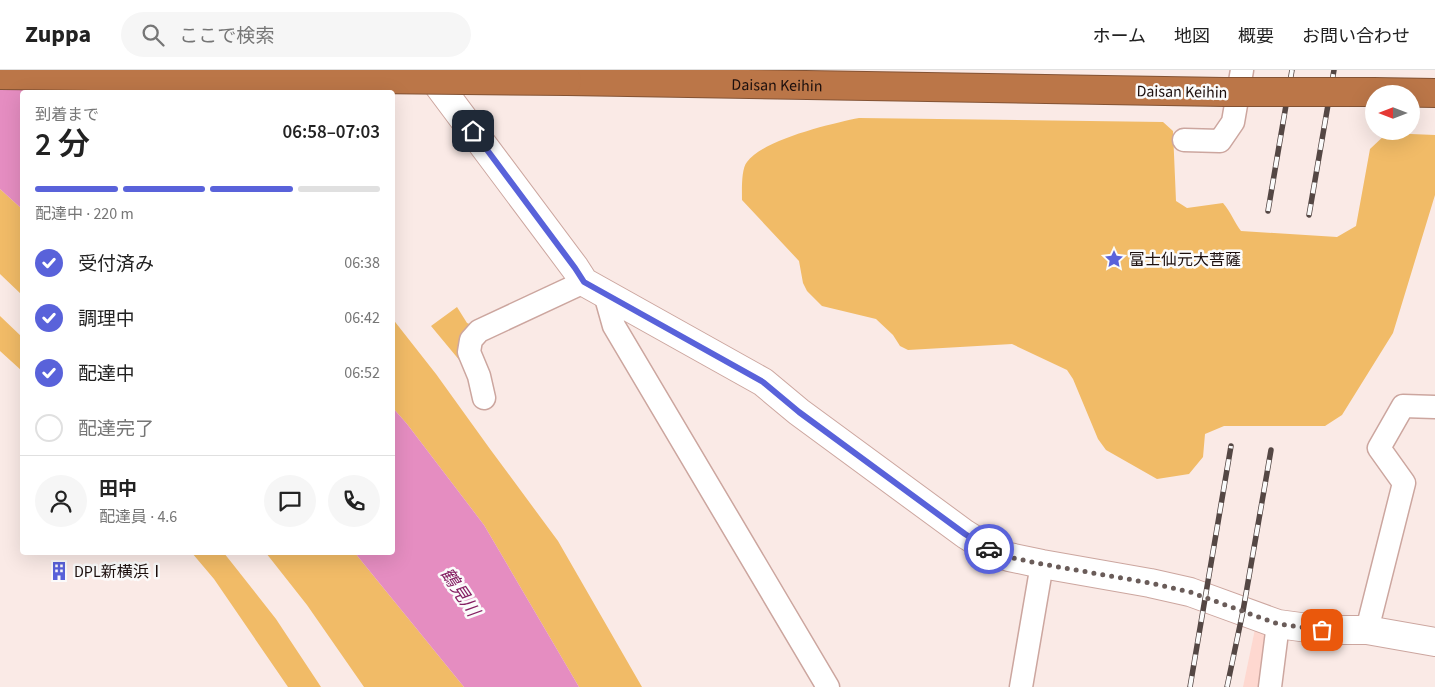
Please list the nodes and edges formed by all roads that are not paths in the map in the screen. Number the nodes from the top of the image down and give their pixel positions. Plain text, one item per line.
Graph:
1 (427, 70) edge
2 (1242, 70) edge
3 (0, 74) edge
4 (1435, 92) edge
5 (1184, 140) dead end
6 (594, 288) junction
7 (484, 398) dead end
8 (1435, 407) edge
9 (1042, 564) junction
10 (1278, 624) junction
11 (1367, 630) junction
12 (1435, 642) edge
13 (828, 687) edge
14 (1021, 687) edge
15 (1270, 687) edge

1 - 6 street
2 - 5 street
3 - 4 highway, Daisan Keihin, bridge
6 - 7 street
6 - 9 street
6 - 13 street
8 - 11 street
9 - 10 street
9 - 14 street
10 - 11 street
10 - 15 street
11 - 12 street

